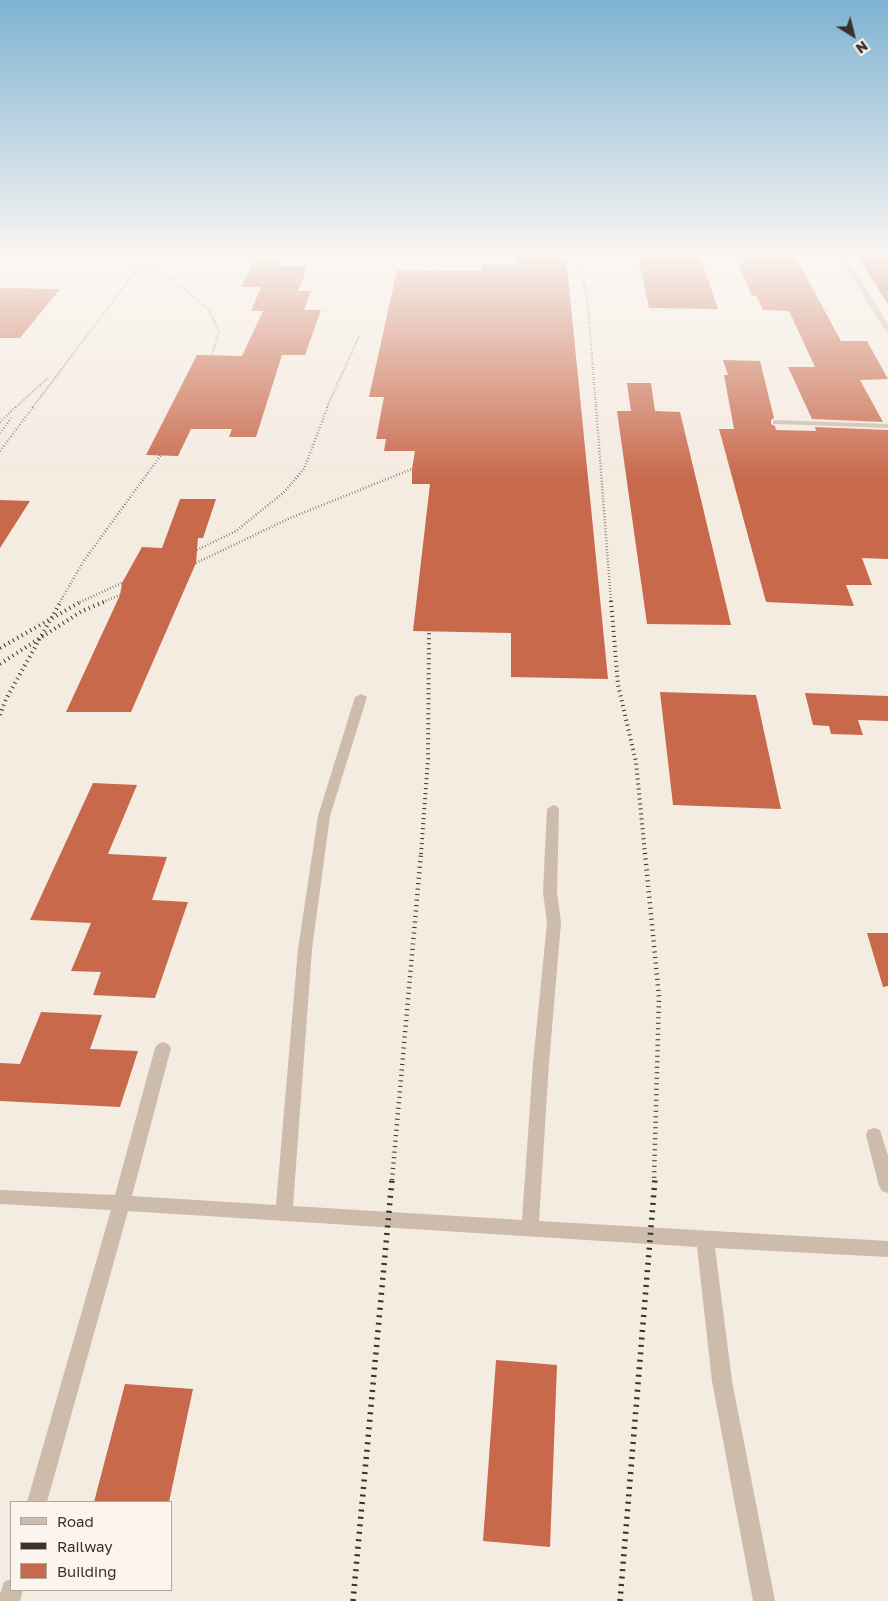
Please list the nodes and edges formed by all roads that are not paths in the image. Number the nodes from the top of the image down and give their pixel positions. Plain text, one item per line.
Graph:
1 (776, 422) dead end
2 (888, 426) edge
3 (361, 697) dead end
4 (552, 808) dead end
5 (163, 1048) dead end
6 (874, 1135) dead end
7 (888, 1186) edge
8 (0, 1197) edge
9 (122, 1203) junction
10 (284, 1212) junction
11 (530, 1228) junction
12 (705, 1239) junction
13 (888, 1249) edge
14 (37, 1501) edge
15 (764, 1601) edge

1 - 2 street
3 - 10 street
4 - 11 street
5 - 9 street
6 - 7 street
8 - 9 street
9 - 10 street
9 - 14 street
10 - 11 street
11 - 12 street
12 - 13 street
12 - 15 street

